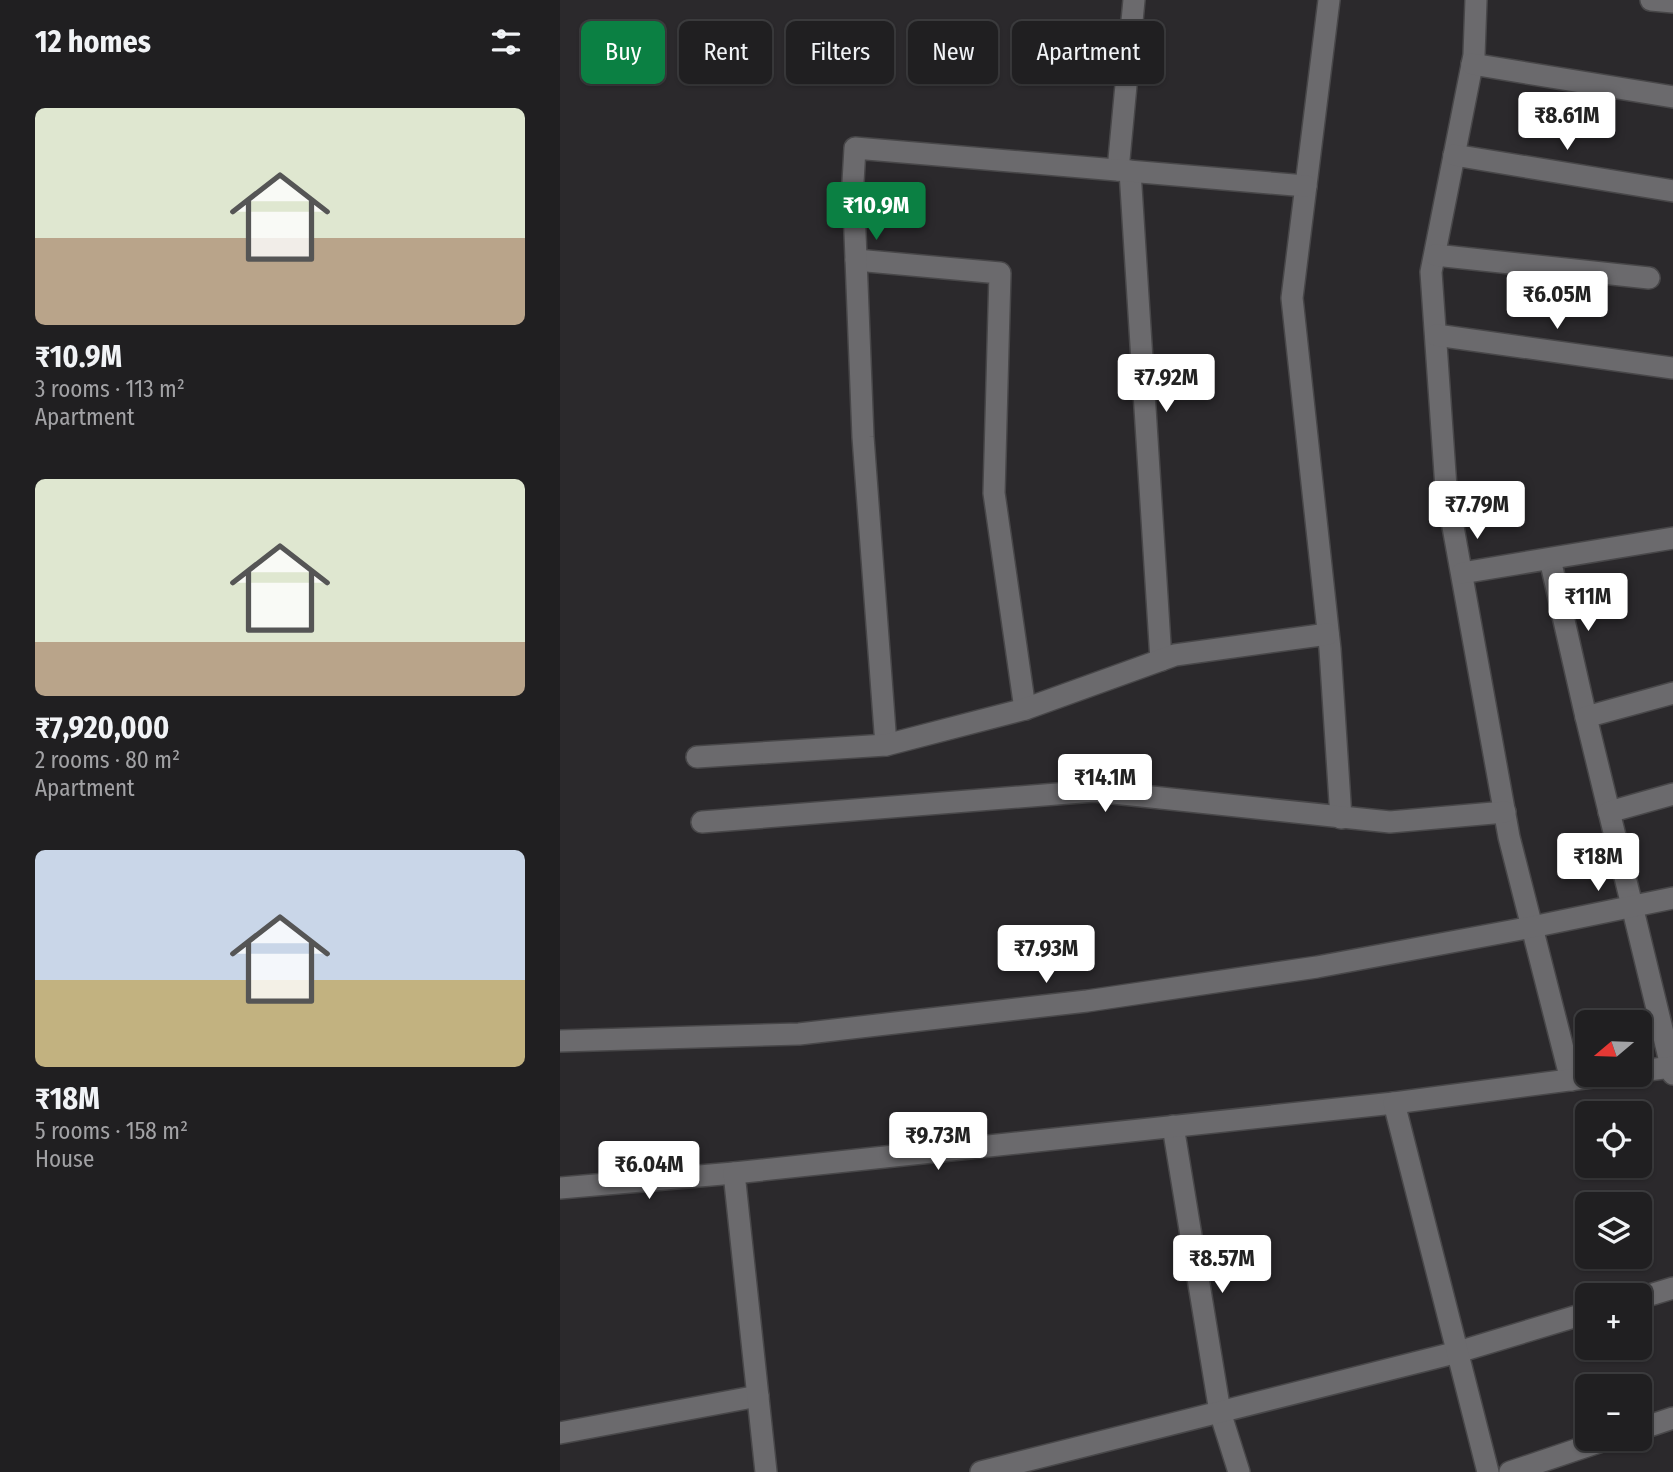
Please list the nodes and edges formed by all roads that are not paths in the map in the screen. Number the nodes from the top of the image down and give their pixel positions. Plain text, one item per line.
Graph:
1 (1134, 0) edge
2 (1329, 0) edge
3 (1476, 0) edge
4 (1651, 0) edge
5 (1673, 2) edge
6 (1472, 64) junction
7 (1673, 97) edge
8 (1454, 155) junction
9 (1124, 171) junction
10 (1306, 186) junction
11 (1673, 191) edge
12 (1434, 255) junction
13 (856, 260) junction
14 (1649, 278) dead end
15 (1436, 335) junction
16 (1673, 368) edge
17 (1673, 538) edge
18 (1550, 559) junction
19 (1462, 573) junction
20 (1328, 634) junction
21 (1161, 660) junction
22 (1673, 693) edge
23 (1025, 709) junction
24 (1586, 717) junction
25 (886, 745) junction
26 (697, 757) dead end
27 (1673, 794) edge
28 (1505, 812) junction
29 (1609, 812) junction
30 (1340, 818) junction
31 (702, 822) dead end
32 (1673, 898) edge
33 (1633, 907) junction
34 (1532, 927) junction
35 (560, 1041) edge
36 (1672, 1069) edge
37 (1652, 1070) edge
38 (1575, 1079) edge
39 (1571, 1080) junction
40 (1394, 1103) junction
41 (1173, 1126) junction
42 (734, 1173) junction
43 (560, 1188) edge
44 (1673, 1288) edge
45 (1652, 1294) edge
46 (1575, 1317) edge
47 (1458, 1352) junction
48 (758, 1396) junction
49 (1220, 1412) junction
50 (1673, 1418) edge
51 (1652, 1425) edge
52 (560, 1433) edge
53 (1575, 1450) edge
54 (766, 1472) edge
55 (981, 1472) edge
56 (1240, 1472) edge
57 (1488, 1472) edge
58 (1510, 1472) edge

1 - 9 street
2 - 10 street
3 - 6 street
4 - 5 street
6 - 7 street
6 - 8 street
8 - 11 street
8 - 12 street
9 - 10 street
9 - 13 street
9 - 21 street
10 - 20 street
12 - 14 street
12 - 15 street
13 - 23 street
13 - 25 street
15 - 16 street
15 - 19 street
17 - 18 street
18 - 19 street
18 - 24 street
19 - 28 street
20 - 21 street
20 - 30 street
21 - 23 street
22 - 24 street
23 - 25 street
24 - 29 street
25 - 26 street
27 - 29 street
28 - 30 street
28 - 34 street
29 - 33 street
30 - 31 street
32 - 33 street
33 - 34 street
33 - 36 street
34 - 35 street
34 - 39 street
36 - 37 street
38 - 39 street
39 - 40 street
40 - 41 street
40 - 47 street
41 - 42 street
41 - 49 street
42 - 43 street
42 - 48 street
44 - 45 street
46 - 47 street
47 - 49 street
47 - 57 street
48 - 52 street
48 - 54 street
49 - 55 street
49 - 56 street
50 - 51 street
53 - 58 street

